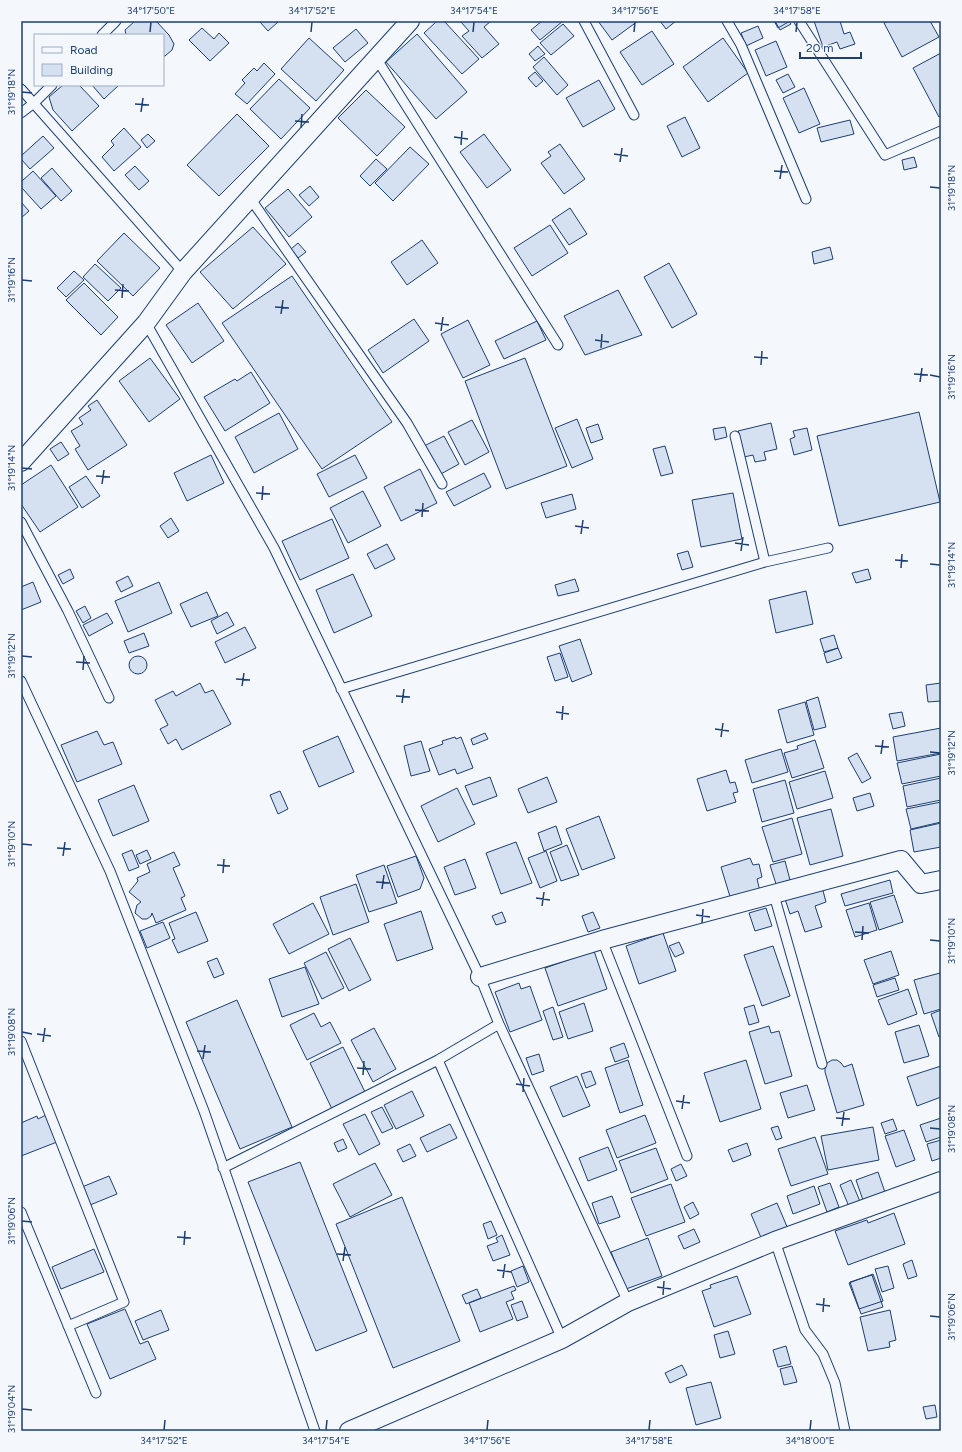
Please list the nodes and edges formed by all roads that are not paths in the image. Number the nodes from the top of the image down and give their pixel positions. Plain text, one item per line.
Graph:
1 (116, 21) edge
2 (584, 21) edge
3 (727, 21) edge
4 (799, 21) edge
5 (407, 22) edge
6 (103, 34) edge
7 (376, 58) junction
8 (51, 86) edge
9 (21, 89) edge
10 (34, 103) junction
11 (21, 113) edge
12 (634, 115) dead end
13 (941, 131) edge
14 (250, 198) junction
15 (806, 199) dead end
16 (183, 272) junction
17 (146, 323) junction
18 (558, 345) dead end
19 (735, 436) dead end
20 (21, 462) edge
21 (442, 484) dead end
22 (21, 522) edge
23 (828, 548) dead end
24 (765, 562) junction
25 (21, 681) edge
26 (341, 690) junction
27 (109, 698) dead end
28 (941, 880) edge
29 (774, 895) junction
30 (602, 940) junction
31 (480, 977) junction
32 (499, 1024) junction
33 (21, 1041) edge
34 (438, 1060) junction
35 (822, 1064) dead end
36 (687, 1156) dead end
37 (223, 1168) junction
38 (941, 1181) edge
39 (21, 1212) edge
40 (775, 1241) junction
41 (628, 1302) junction
42 (68, 1326) junction
43 (562, 1339) junction
44 (96, 1393) dead end
45 (315, 1431) edge
46 (348, 1431) edge
47 (845, 1431) edge

1 - 6 lane
2 - 12 lane
3 - 15 lane
4 - 13 lane
5 - 7 street
7 - 14 street
7 - 18 lane
8 - 10 lane
9 - 10 lane
10 - 11 lane
10 - 16 lane
14 - 16 street
14 - 21 lane
16 - 17 street
17 - 20 street
17 - 26 lane
19 - 24 lane
22 - 27 lane
23 - 24 lane
24 - 26 lane
25 - 37 lane
26 - 31 lane
28 - 29 street
29 - 30 street
29 - 35 lane
30 - 31 street
30 - 36 lane
31 - 32 lane
32 - 34 lane
32 - 41 lane
33 - 42 lane
34 - 37 lane
34 - 43 lane
37 - 45 lane
38 - 40 street
39 - 42 lane
40 - 41 street
40 - 47 lane
41 - 43 street
42 - 44 lane
43 - 46 street

